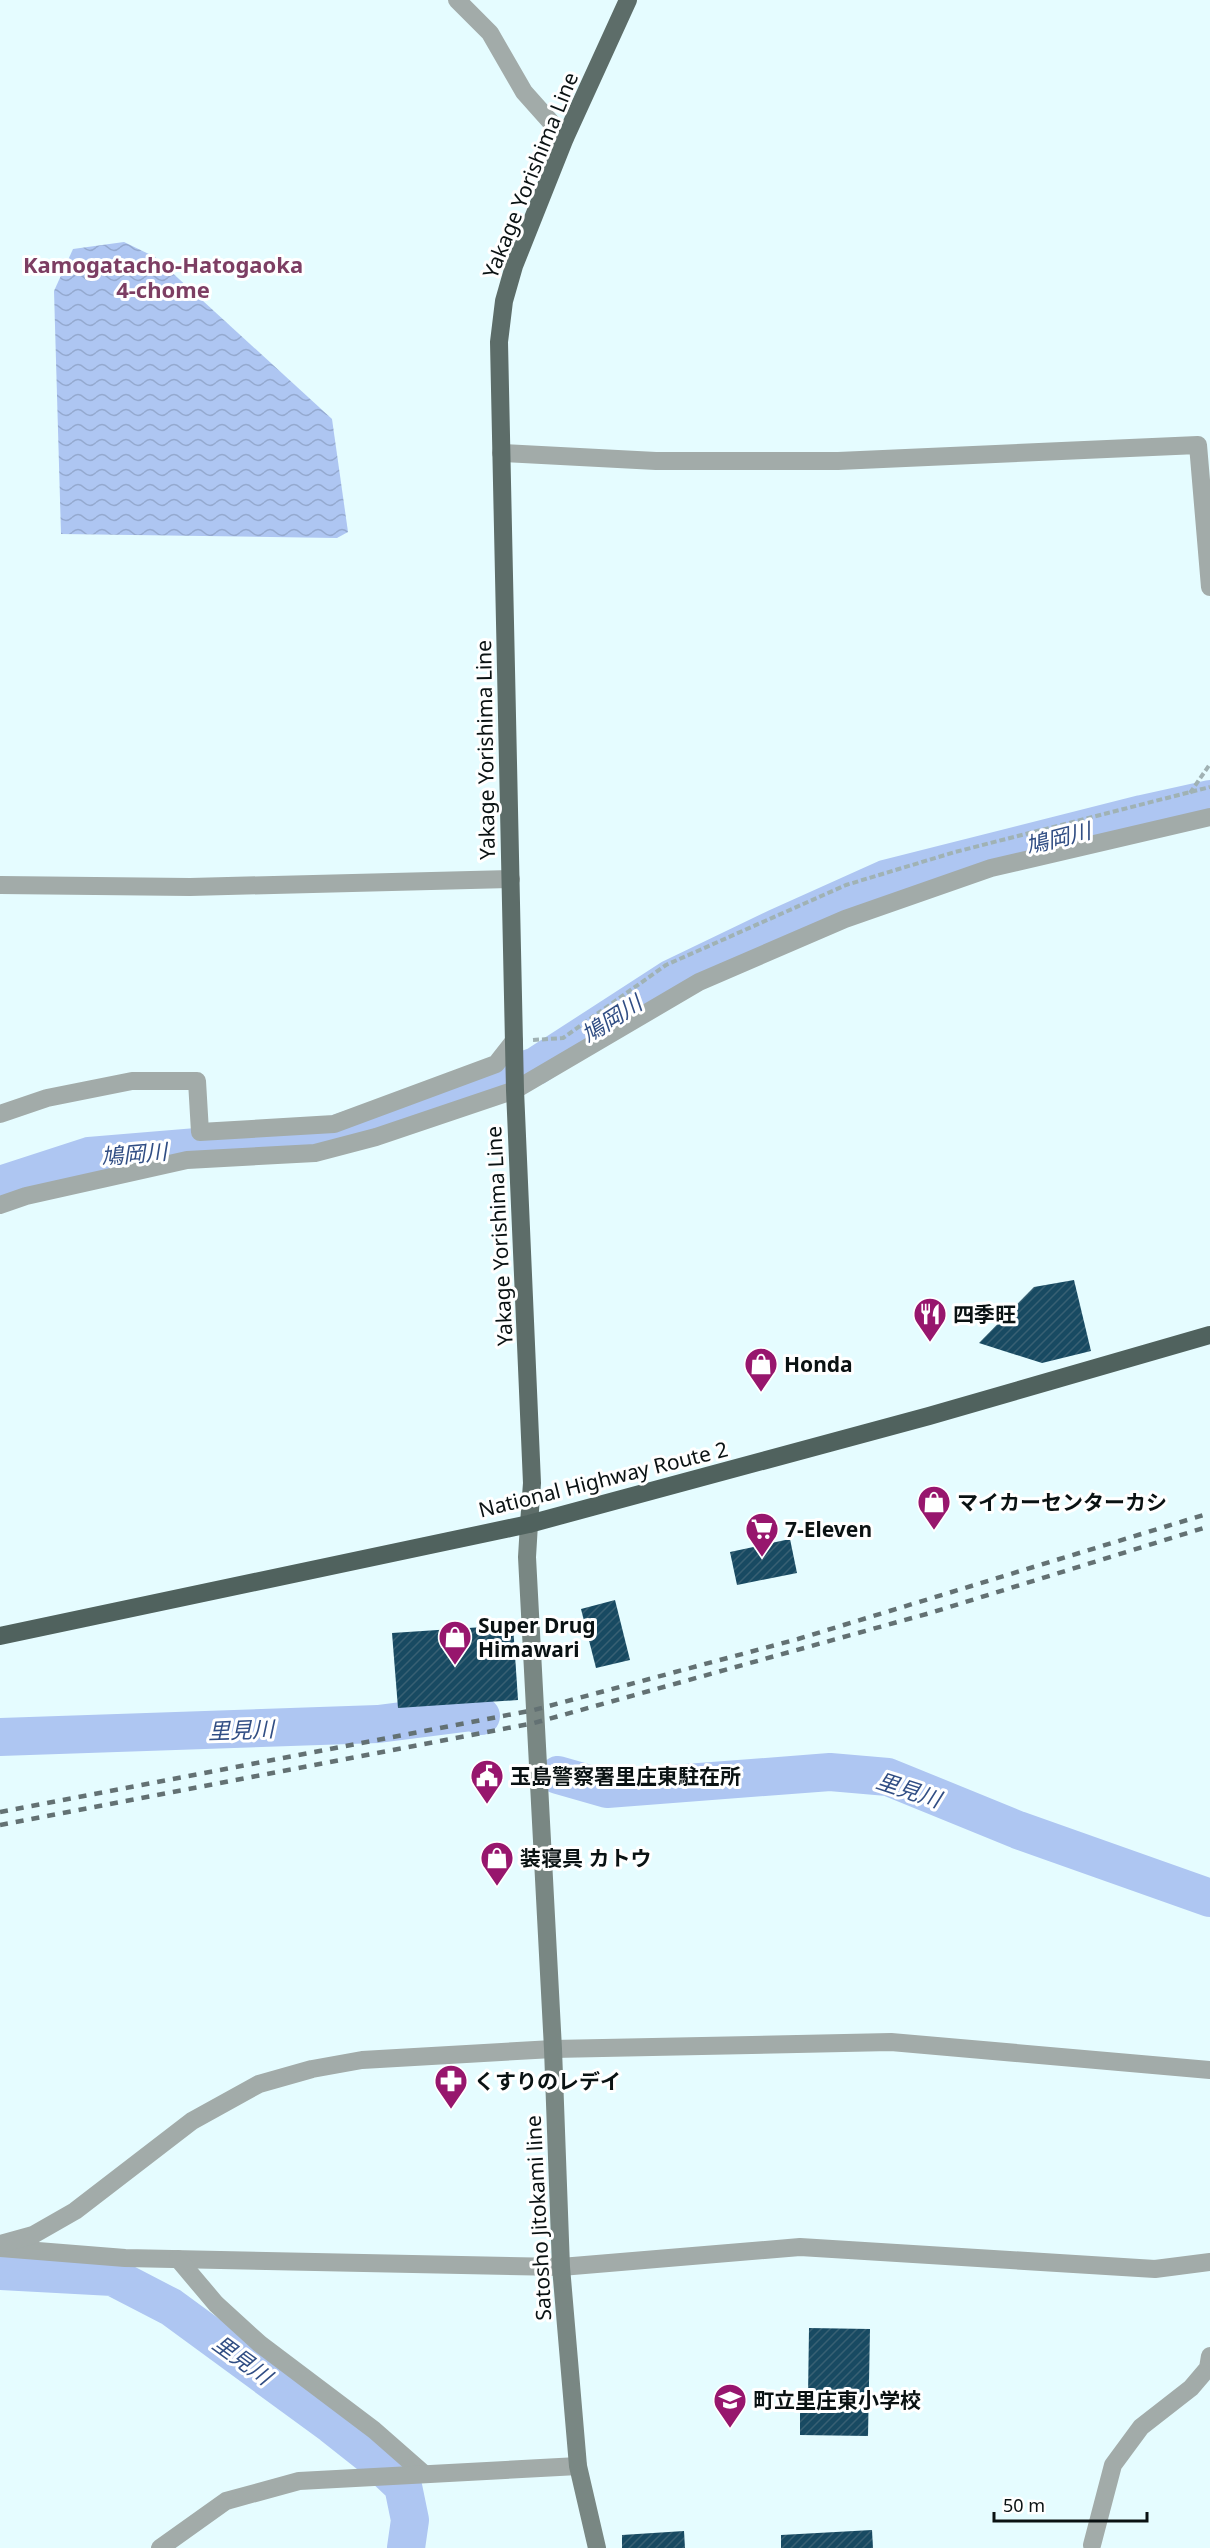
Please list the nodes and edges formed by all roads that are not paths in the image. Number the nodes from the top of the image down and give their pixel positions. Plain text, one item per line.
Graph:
1 (457, 0) edge
2 (628, 0) edge
3 (565, 138) junction
4 (501, 453) junction
5 (1210, 587) edge
6 (1210, 817) edge
7 (511, 879) junction
8 (0, 885) edge
9 (514, 1047) junction
10 (515, 1090) junction
11 (0, 1114) edge
12 (0, 1205) edge
13 (1210, 1335) edge
14 (529, 1524) junction
15 (0, 1636) edge
16 (553, 2049) junction
17 (1210, 2070) edge
18 (0, 2246) edge
19 (178, 2259) junction
20 (1210, 2262) edge
21 (561, 2266) junction
22 (1210, 2356) edge
23 (578, 2466) junction
24 (418, 2473) junction
25 (1094, 2547) edge
26 (160, 2548) edge
27 (597, 2548) edge

1 - 3 street
2 - 3 main road, Yakage Yorishima Line
3 - 4 main road, Yakage Yorishima Line
4 - 5 street
4 - 7 main road, Yakage Yorishima Line
6 - 10 street
7 - 8 street
7 - 9 main road, Yakage Yorishima Line
9 - 10 main road, Yakage Yorishima Line
9 - 11 street
10 - 12 street
10 - 14 main road, Yakage Yorishima Line
13 - 14 highway, National Highway Route 2
14 - 15 highway, National Highway Route 2
14 - 16 main road, Satosho Jitokami line
16 - 17 street
16 - 18 street
16 - 21 main road, Satosho Jitokami line
18 - 19 street
19 - 21 street
19 - 24 street
20 - 21 street
21 - 23 main road, Satosho Jitokami line
22 - 25 street
23 - 24 street
23 - 27 main road, Satosho Jitokami line
24 - 26 street

